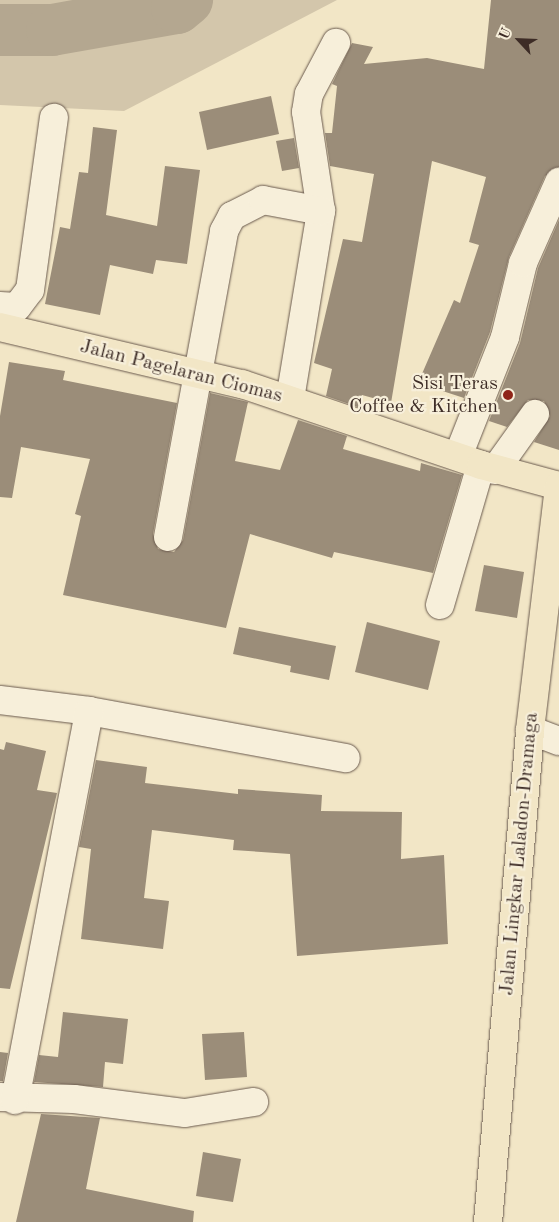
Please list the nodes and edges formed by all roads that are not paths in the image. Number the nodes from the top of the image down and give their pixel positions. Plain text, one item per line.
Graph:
1 (336, 43) dead end
2 (54, 118) dead end
3 (559, 182) edge
4 (321, 211) junction
5 (0, 306) edge
6 (0, 327) edge
7 (200, 373) junction
8 (290, 399) junction
9 (535, 414) dead end
10 (478, 463) junction
11 (559, 486) edge
12 (168, 537) dead end
13 (440, 605) dead end
14 (0, 700) edge
15 (88, 711) junction
16 (530, 730) junction
17 (559, 741) edge
18 (346, 758) dead end
19 (8, 1098) edge
20 (254, 1102) dead end
21 (488, 1222) edge

1 - 4 street
2 - 5 street
3 - 10 street
4 - 7 street
4 - 8 street
6 - 7 main road, Jalan Pagelaran Ciomas
7 - 8 main road, Jalan Pagelaran Ciomas
7 - 12 street
8 - 10 main road, Jalan Pagelaran Ciomas
9 - 10 street
10 - 11 main road, Jalan Pagelaran Ciomas
10 - 13 street
11 - 16 main road, Jalan Lingkar Laladon-Dramaga
14 - 15 street
15 - 18 street
15 - 19 street
16 - 17 street
16 - 21 main road, Jalan Lingkar Laladon-Dramaga
19 - 20 street

